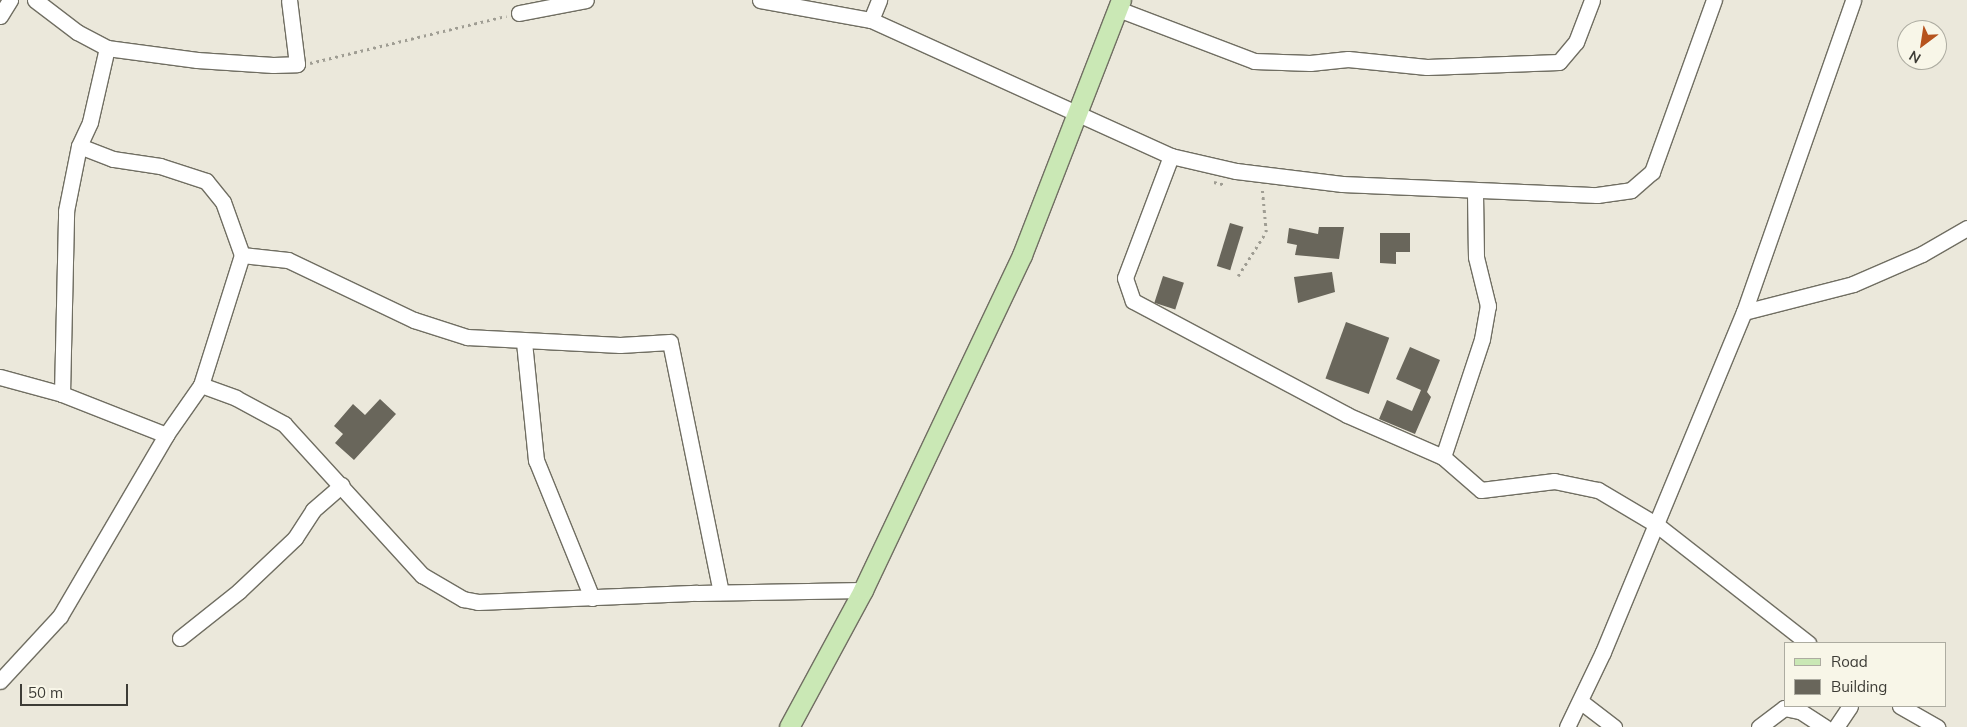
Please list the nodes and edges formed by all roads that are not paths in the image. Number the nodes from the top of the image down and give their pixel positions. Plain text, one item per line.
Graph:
1 (10, 0) edge
2 (35, 0) edge
3 (289, 0) edge
4 (586, 0) edge
5 (760, 0) edge
6 (879, 0) edge
7 (1592, 0) edge
8 (1714, 0) edge
9 (1853, 0) edge
10 (1120, 5) edge
11 (519, 13) road end
12 (0, 16) edge
13 (871, 20) junction
14 (107, 48) junction
15 (1076, 115) junction
16 (79, 146) junction
17 (1171, 156) junction
18 (1475, 190) junction
19 (1967, 228) edge
20 (242, 255) junction
21 (1744, 312) junction
22 (524, 342) junction
23 (0, 377) edge
24 (202, 385) junction
25 (62, 394) junction
26 (166, 435) junction
27 (1443, 457) junction
28 (342, 485) junction
29 (1657, 525) junction
30 (863, 590) junction
31 (721, 592) junction
32 (592, 598) junction
33 (180, 638) dead end
34 (1807, 642) edge
35 (0, 682) edge
36 (1580, 701) junction
37 (1849, 707) edge
38 (1902, 707) edge
39 (789, 727) edge
40 (1567, 727) edge
41 (1614, 727) edge
42 (1759, 727) edge
43 (1825, 727) edge
44 (1836, 727) edge
45 (1937, 727) edge

1 - 12 street
2 - 14 street
3 - 14 street
4 - 11 street
5 - 13 street
6 - 13 street
7 - 10 street
8 - 18 street
9 - 21 street
10 - 15 main road
13 - 15 street
14 - 16 street
15 - 17 street
15 - 30 main road
16 - 20 street
16 - 25 street
17 - 18 street
17 - 27 street
18 - 27 street
19 - 21 street
20 - 22 street
20 - 24 street
21 - 29 street
22 - 31 street
22 - 32 street
23 - 25 street
24 - 26 street
24 - 28 street
25 - 26 street
26 - 35 street
27 - 29 street
28 - 32 street
28 - 33 street
29 - 34 street
29 - 36 street
30 - 31 street
30 - 39 main road
31 - 32 street
36 - 40 street
36 - 41 street
37 - 44 street
38 - 45 street
42 - 43 street

